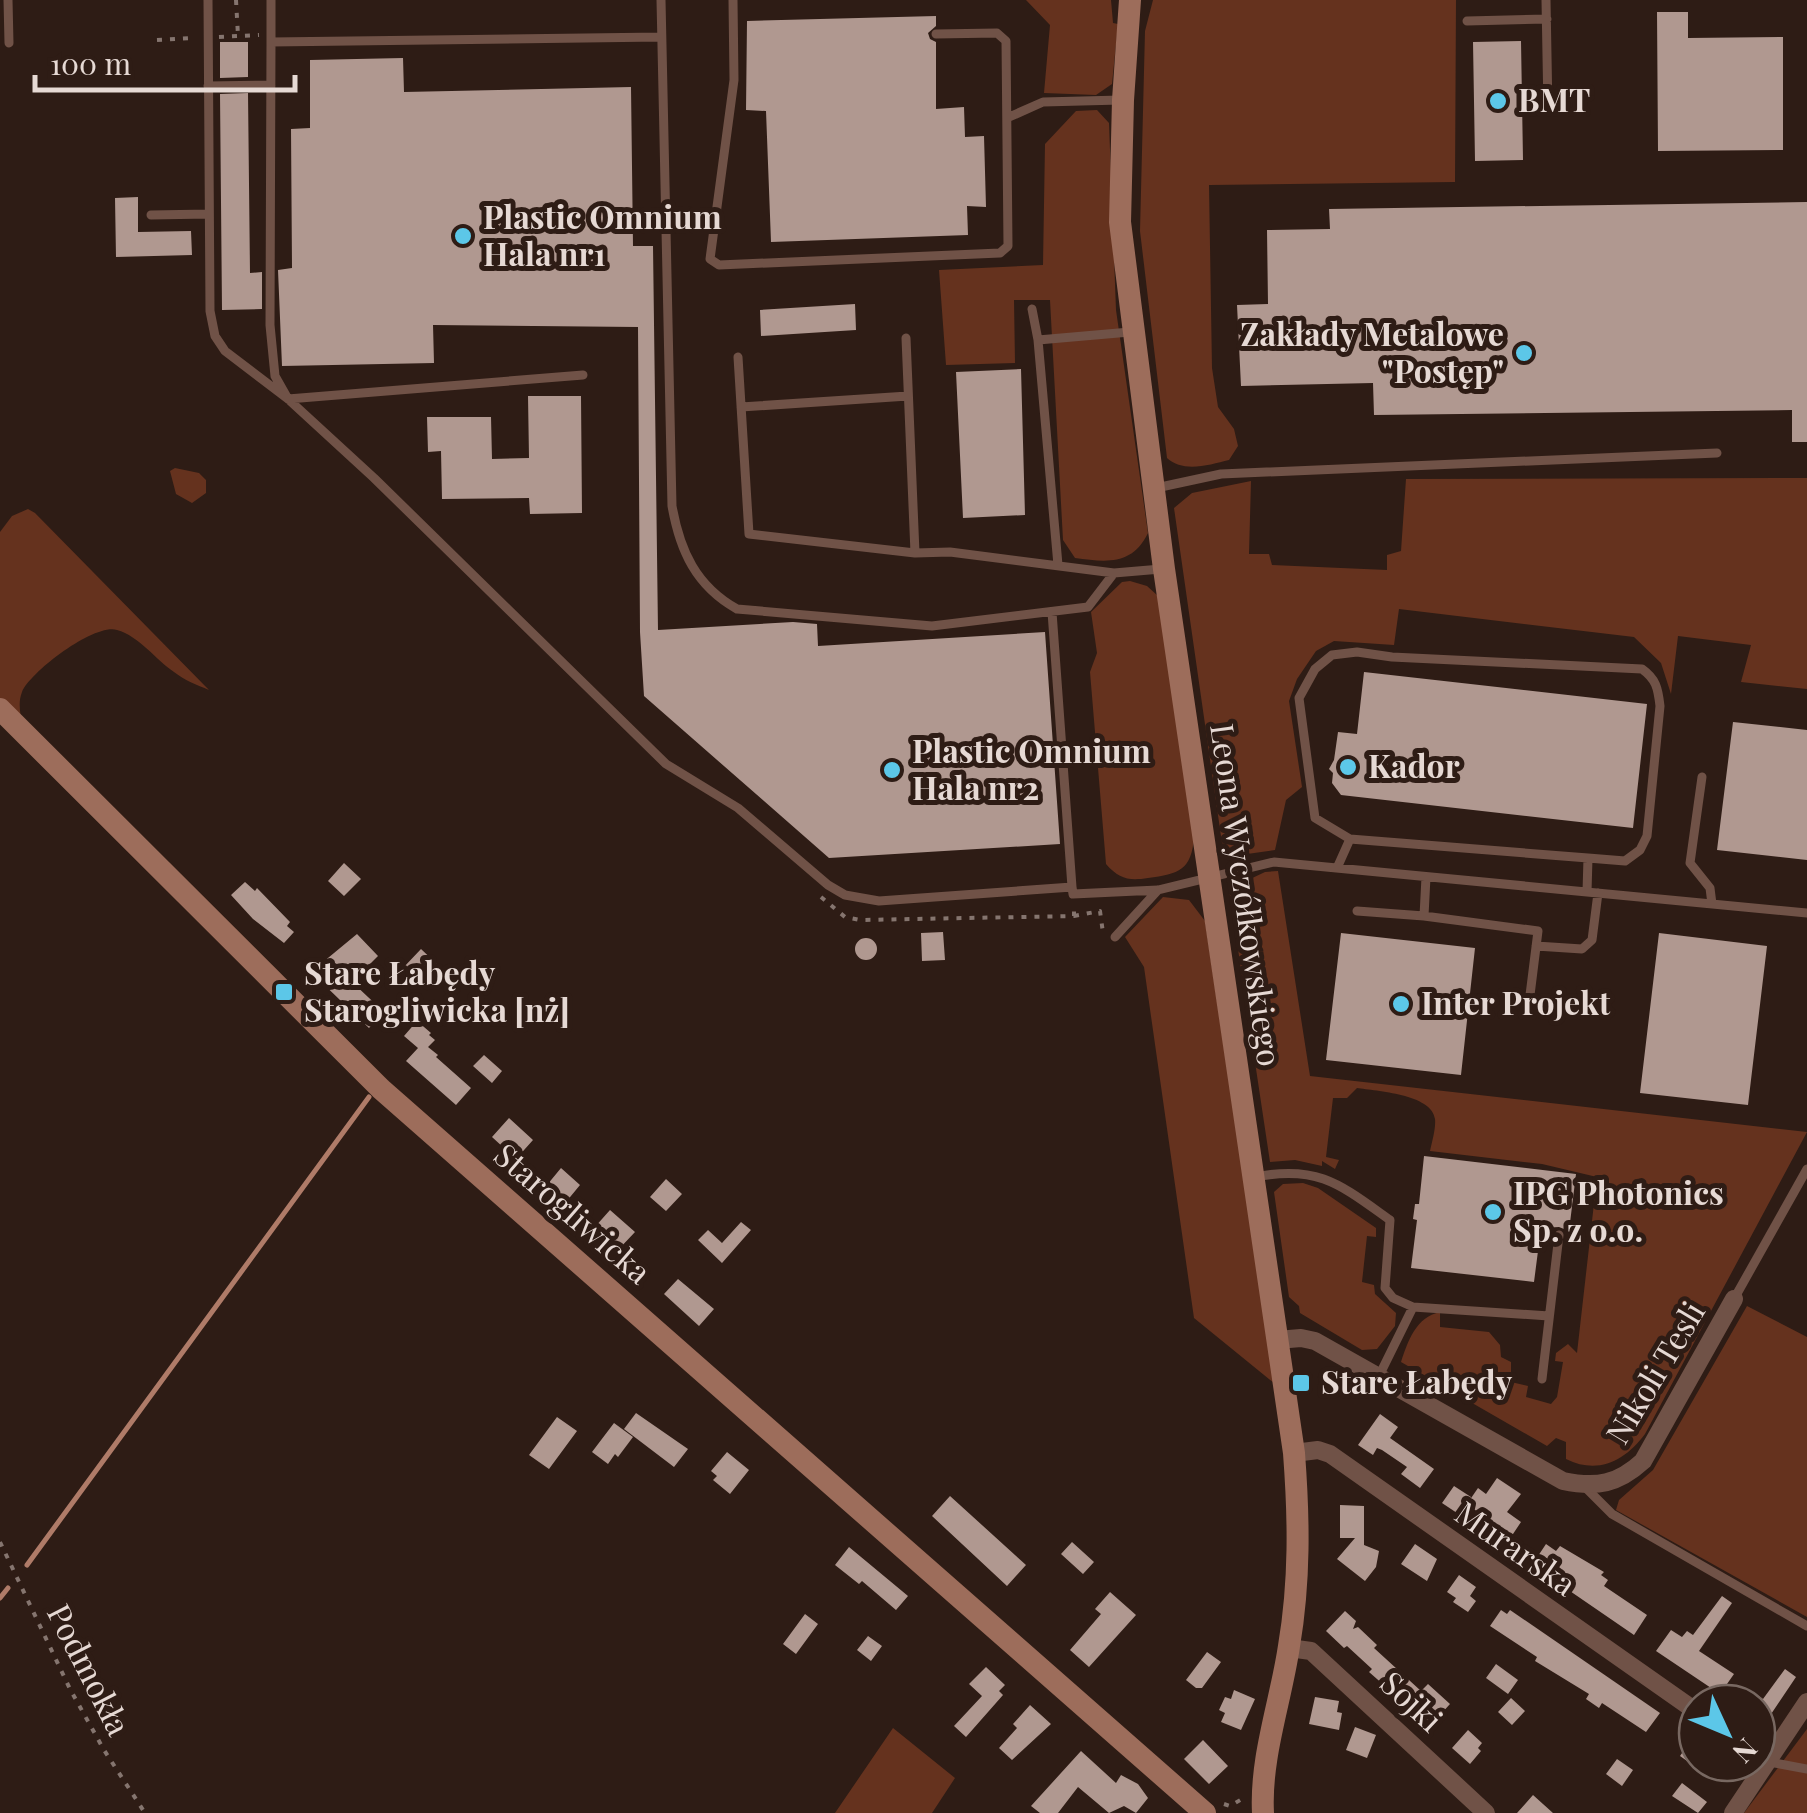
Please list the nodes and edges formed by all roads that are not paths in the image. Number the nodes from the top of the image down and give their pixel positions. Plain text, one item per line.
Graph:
1 (8, 0) edge
2 (208, 0) edge
3 (271, 0) edge
4 (661, 0) edge
5 (733, 0) edge
6 (1130, 0) edge
7 (1546, 0) edge
8 (1547, 19) junction
9 (1467, 20) dead end
10 (936, 34) dead end
11 (661, 37) junction
12 (9, 43) dead end
13 (271, 46) junction
14 (271, 85) junction
15 (208, 86) junction
16 (1123, 100) junction
17 (1548, 112) dead end
18 (1007, 118) junction
19 (209, 214) junction
20 (151, 215) dead end
21 (1032, 309) dead end
22 (1133, 331) junction
23 (906, 338) dead end
24 (1038, 340) junction
25 (738, 357) dead end
26 (582, 375) dead end
27 (908, 396) junction
28 (288, 399) junction
29 (741, 407) junction
30 (1718, 453) dead end
31 (1153, 489) junction
32 (916, 553) junction
33 (1058, 565) junction
34 (1164, 569) junction
35 (1114, 572) junction
36 (1052, 612) junction
37 (0, 709) edge
38 (1702, 777) dead end
39 (1350, 840) junction
40 (1588, 858) junction
41 (1337, 868) junction
42 (1426, 877) junction
43 (1210, 879) junction
44 (1072, 886) junction
45 (1158, 890) junction
46 (1592, 892) junction
47 (1712, 904) junction
48 (1357, 911) dead end
49 (1807, 913) edge
50 (1424, 916) junction
51 (1110, 940) road end
52 (1536, 946) junction
53 (1528, 1011) dead end
54 (1807, 1169) edge
55 (1254, 1178) junction
56 (1560, 1235) dead end
57 (1734, 1299) joint
58 (1413, 1306) junction
59 (1549, 1316) junction
60 (1277, 1340) junction
61 (1379, 1376) junction
62 (1542, 1379) dead end
63 (1294, 1454) junction
64 (1584, 1485) junction
65 (1807, 1626) edge
66 (1289, 1648) junction
67 (1677, 1698) edge
68 (1807, 1702) edge
69 (1777, 1740) edge
70 (1777, 1762) edge
71 (1807, 1770) edge
72 (1749, 1783) edge
73 (1257, 1807) edge
74 (1202, 1808) edge
75 (1486, 1813) edge
76 (1733, 1813) edge

1 - 12 lane
2 - 15 lane
3 - 13 lane
4 - 11 lane
5 - 18 lane
6 - 16 street, Leona Wyczółkowskiego
7 - 8 lane
8 - 9 lane
8 - 17 lane
10 - 18 lane
11 - 13 lane
11 - 36 lane
13 - 14 lane
14 - 15 lane
14 - 28 lane
15 - 19 lane
16 - 18 lane
16 - 22 street, Leona Wyczółkowskiego
19 - 20 lane
19 - 28 lane
21 - 24 lane
22 - 24 lane
22 - 31 street, Leona Wyczółkowskiego
23 - 27 lane
24 - 33 lane
25 - 29 lane
26 - 28 lane
27 - 29 lane
27 - 32 lane
28 - 44 lane
29 - 32 lane
30 - 31 lane
31 - 34 street, Leona Wyczółkowskiego
32 - 33 lane
33 - 35 lane
34 - 35 lane
34 - 43 street, Leona Wyczółkowskiego
35 - 36 lane
36 - 44 lane
37 - 74 street, Starogliwicka
38 - 47 lane
39 - 40 lane
39 - 40 lane
39 - 41 lane
40 - 46 lane
41 - 42 lane
41 - 43 lane
42 - 46 lane
42 - 50 lane
43 - 45 lane
43 - 55 street, Leona Wyczółkowskiego
44 - 45 lane
45 - 51 lane
46 - 47 lane
46 - 52 lane
47 - 49 lane
48 - 50 lane
50 - 52 lane
52 - 53 lane
54 - 57 lane, Nikoli Tesli
55 - 58 lane
55 - 60 street, Leona Wyczółkowskiego
56 - 59 lane
57 - 64 street, Nikoli Tesli
58 - 59 lane
58 - 61 lane
59 - 62 lane
60 - 61 street
60 - 63 street, Leona Wyczółkowskiego
61 - 64 street
63 - 66 street, Leona Wyczółkowskiego
63 - 67 street, Murarska
64 - 65 lane
66 - 73 street, Leona Wyczółkowskiego
66 - 75 street, Sojki
68 - 69 street
70 - 71 lane
72 - 76 street

